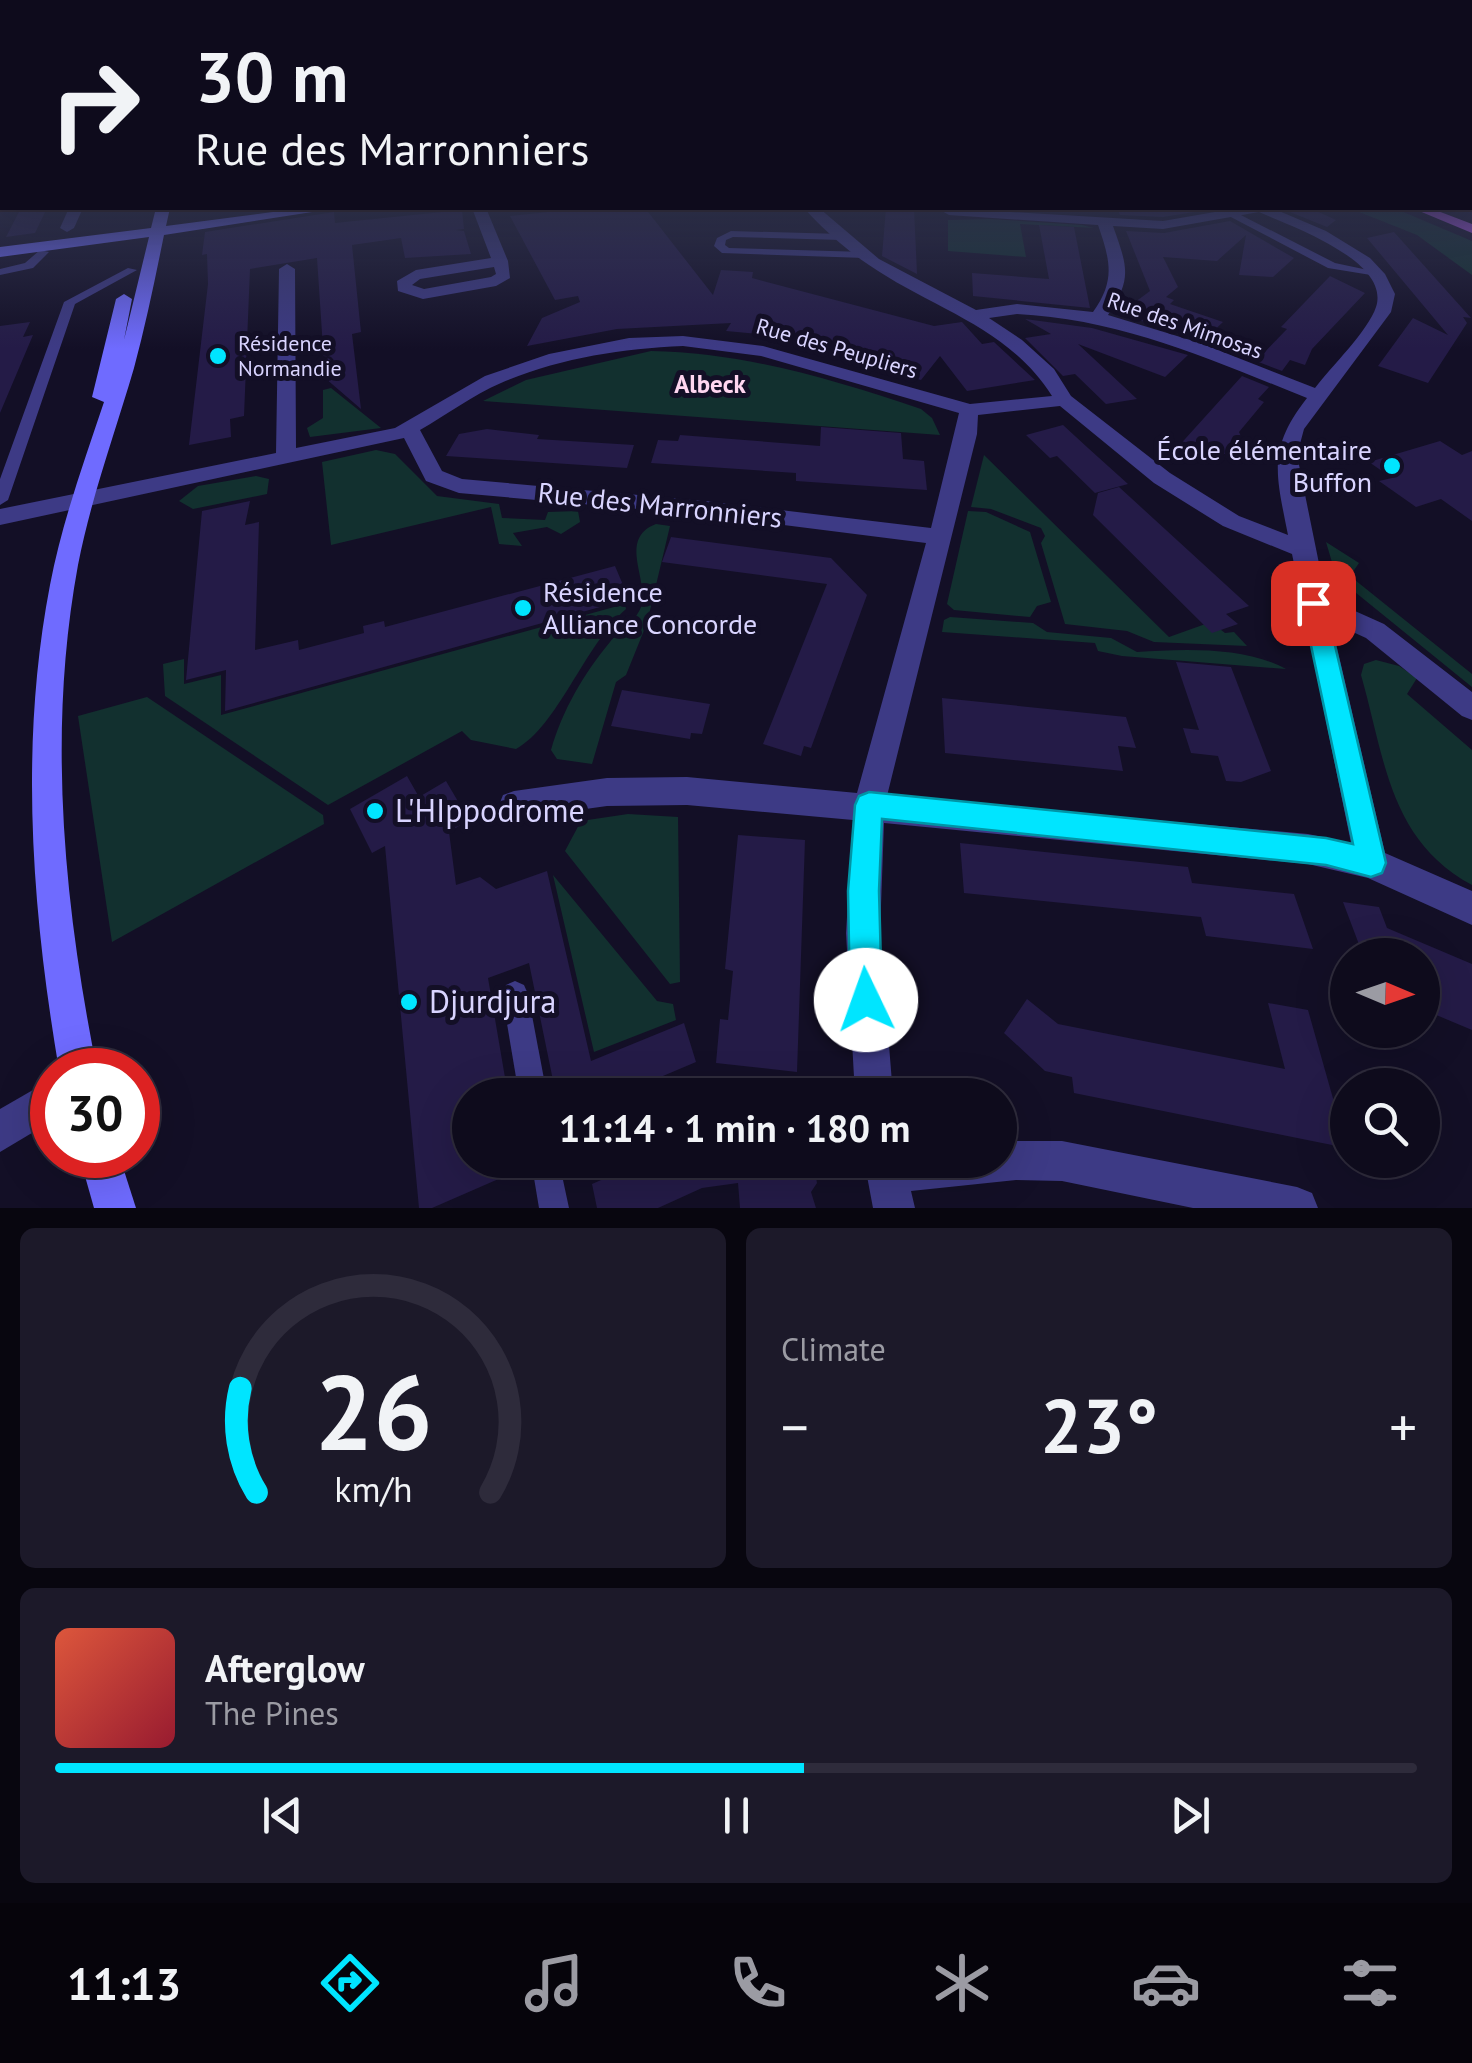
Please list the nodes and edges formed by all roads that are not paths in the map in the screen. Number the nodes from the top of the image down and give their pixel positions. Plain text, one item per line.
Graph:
1 (132, 236) edge
2 (135, 236) edge
3 (148, 236) edge
4 (149, 236) edge
5 (490, 236) edge
6 (726, 236) edge
7 (819, 236) edge
8 (1109, 236) edge
9 (1275, 236) edge
10 (1318, 236) edge
11 (842, 237) joint
12 (44, 252) junction
13 (0, 255) edge
14 (865, 255) junction
15 (500, 262) junction
16 (287, 269) dead end
17 (132, 270) junction
18 (0, 272) edge
19 (1378, 273) junction
20 (975, 315) junction
21 (1098, 318) junction
22 (1317, 395) junction
23 (1064, 400) junction
24 (969, 410) junction
25 (410, 430) junction
26 (93, 456) junction
27 (286, 458) junction
28 (0, 500) edge
29 (82, 500) junction
30 (0, 517) edge
31 (940, 537) junction
32 (1302, 550) junction
33 (1313, 603) junction
34 (1472, 708) edge
35 (514, 805) dead end
36 (869, 805) junction
37 (1371, 863) junction
38 (1472, 908) edge
39 (515, 994) dead end
40 (75, 1048) edge
41 (530, 1078) edge
42 (873, 1078) edge
43 (30, 1112) edge
44 (0, 1132) edge
45 (106, 1178) edge
46 (548, 1178) edge
47 (888, 1180) edge
48 (115, 1208) edge
49 (554, 1208) edge
50 (1296, 1208) edge

1 - 13 street
2 - 12 street
3 - 17 street
4 - 26 street
5 - 15 street
6 - 14 lane
7 - 11 lane
8 - 21 street
9 - 19 lane
10 - 19 street
11 - 14 street
12 - 13 street
12 - 18 lane
14 - 20 street
15 - 15 street
16 - 27 street
17 - 26 street
17 - 28 lane
19 - 22 street
20 - 21 street, Rue des Mimosas
20 - 23 street
21 - 22 street, Rue des Mimosas
22 - 32 street
23 - 24 street, Rue des Peupliers
23 - 32 street
24 - 25 street, Rue des Peupliers
24 - 31 street
25 - 27 street, Rue des Peupliers
25 - 31 street, Rue des Marronniers
26 - 29 street
27 - 29 street, Rue des Peupliers
29 - 30 street, Rue des Peupliers
29 - 40 street
31 - 36 street
32 - 33 street
33 - 34 street
33 - 37 street
35 - 36 street
36 - 37 street
36 - 42 street
37 - 38 street
39 - 41 lane
43 - 44 street
45 - 48 street
46 - 49 lane
47 - 50 street

